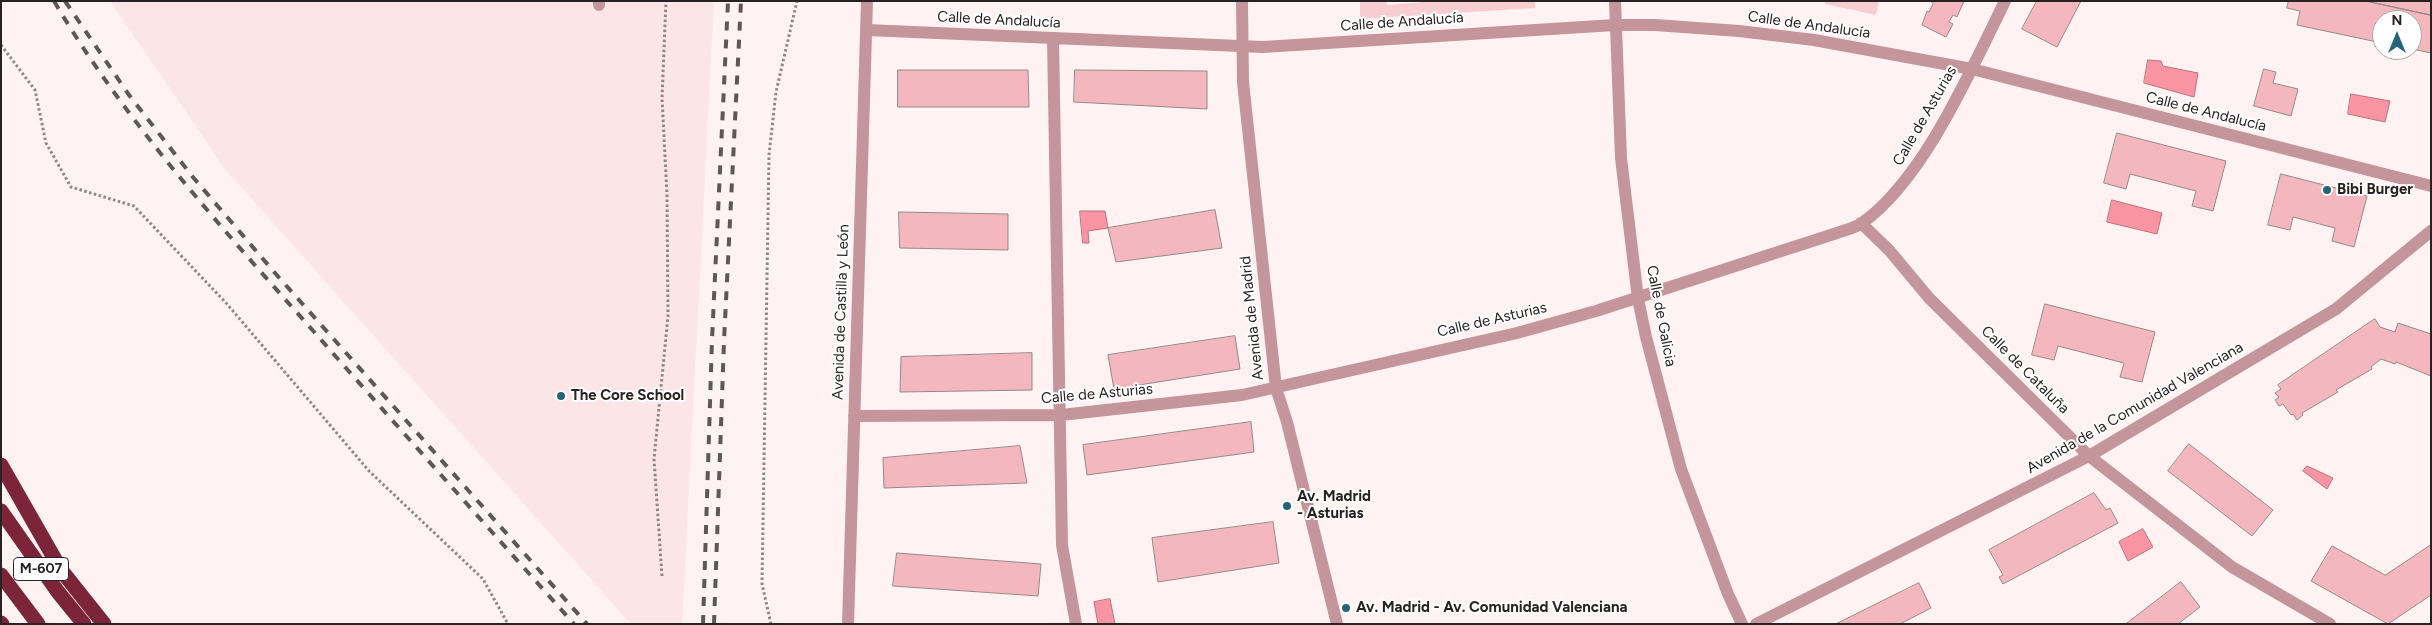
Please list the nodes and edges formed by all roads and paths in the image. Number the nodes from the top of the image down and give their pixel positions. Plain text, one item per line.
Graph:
1 (666, 1) edge
2 (797, 1) edge
3 (867, 1) edge
4 (1242, 1) edge
5 (1615, 1) edge
6 (2005, 1) edge
7 (1616, 25) junction
8 (867, 30) junction
9 (1053, 39) junction
10 (1, 45) edge
11 (1242, 47) junction
12 (1972, 69) junction
13 (2431, 186) edge
14 (1861, 223) junction
15 (2431, 231) edge
16 (1638, 299) junction
17 (1276, 388) junction
18 (1061, 415) junction
19 (854, 416) junction
20 (2090, 456) junction
21 (1, 465) edge
22 (1, 511) edge
23 (1, 574) edge
24 (662, 576) dead end
25 (38, 624) edge
26 (84, 624) edge
27 (104, 624) edge
28 (508, 624) edge
29 (771, 624) edge
30 (848, 624) edge
31 (1076, 624) edge
32 (1336, 624) edge
33 (1742, 624) edge
34 (1756, 624) edge
35 (2330, 624) edge

1 - 24 path
2 - 29 path
3 - 8 street, Avenida de Castilla y León
4 - 11 street, Avenida de Madrid
5 - 7 street, Calle de Galicia
6 - 12 street, Calle de Asturias
7 - 11 street, Calle de Andalucía
7 - 12 street, Calle de Andalucía
7 - 16 street, Calle de Galicia
8 - 9 street, Calle de Andalucía
8 - 19 street, Avenida de Castilla y León
9 - 11 street, Calle de Andalucía
9 - 18 street
10 - 28 path
11 - 17 street, Avenida de Madrid
12 - 13 street, Calle de Andalucía
12 - 14 street, Calle de Asturias
14 - 16 street, Calle de Asturias
14 - 20 street, Calle de Cataluña
15 - 20 street, Avenida de la Comunidad Valenciana
16 - 17 street, Calle de Asturias
16 - 33 street, Calle de Galicia
17 - 18 street, Calle de Asturias
17 - 32 street, Avenida de Madrid
18 - 19 street, Calle de Asturias
18 - 31 street
19 - 30 street, Avenida de Castilla y León
20 - 34 street, Avenida de la Comunidad Valenciana
20 - 35 street, Calle de Cataluña
21 - 27 highway
22 - 26 highway, M-607
23 - 25 highway, M-607

